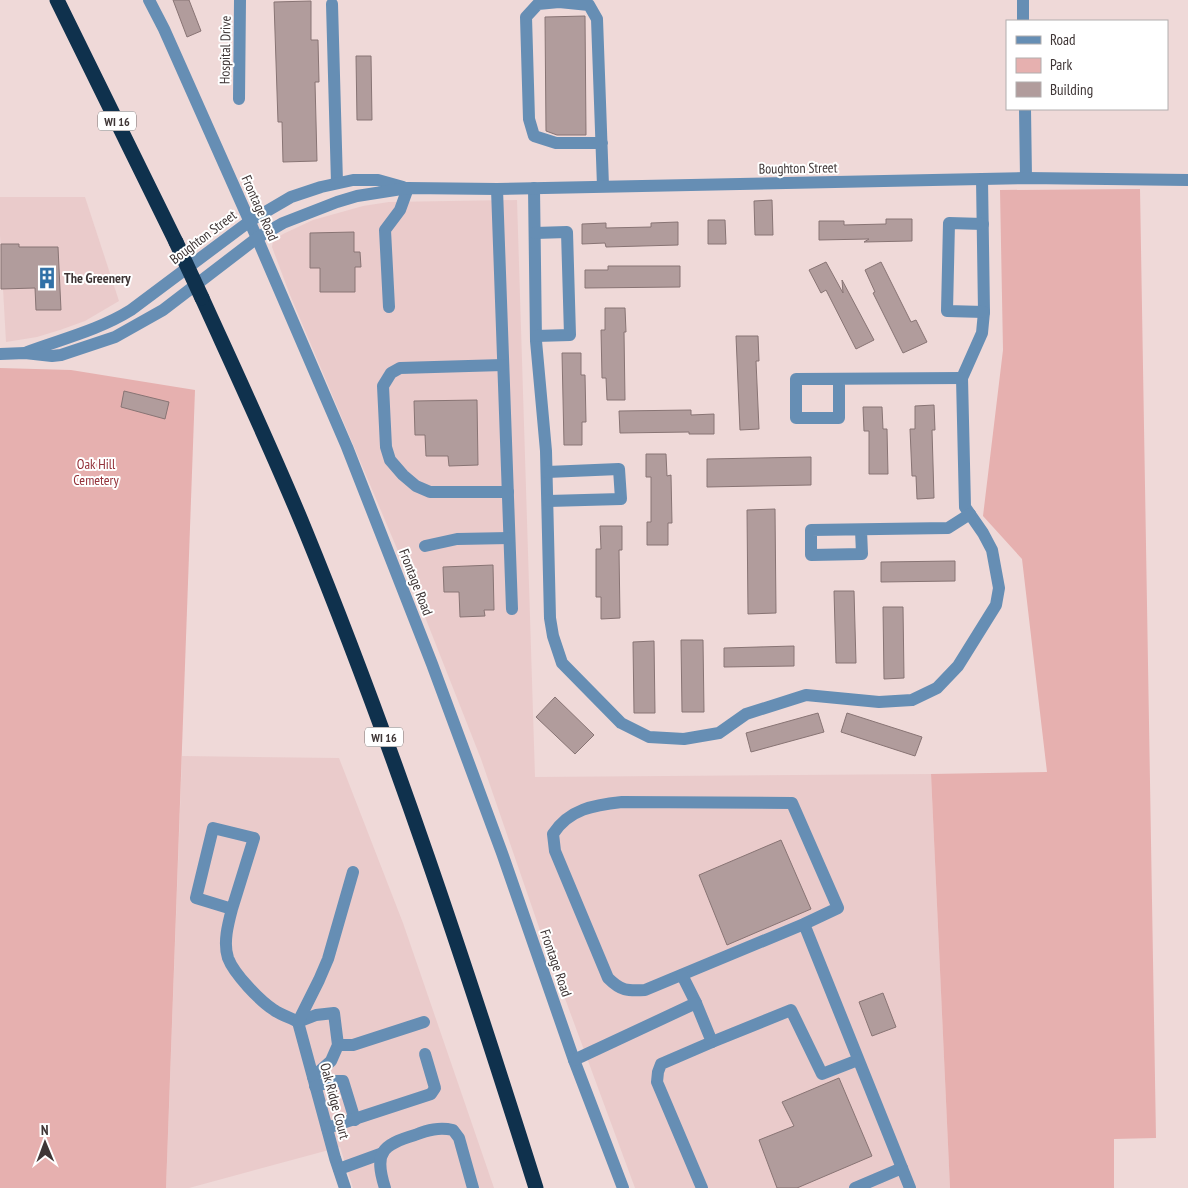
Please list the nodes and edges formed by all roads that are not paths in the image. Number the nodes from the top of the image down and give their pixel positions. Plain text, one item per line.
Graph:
1 (57, 0) edge
2 (149, 0) edge
3 (240, 0) edge
4 (1022, 0) edge
5 (332, 4) dead end
6 (1023, 20) edge
7 (239, 99) dead end
8 (1025, 110) edge
9 (602, 143) junction
10 (1026, 178) junction
11 (982, 179) junction
12 (1188, 180) edge
13 (336, 183) junction
14 (603, 186) junction
15 (408, 188) junction
16 (497, 188) junction
17 (534, 188) junction
18 (250, 221) junction
19 (983, 224) junction
20 (535, 233) junction
21 (257, 238) junction
22 (389, 307) dead end
23 (984, 312) junction
24 (536, 336) junction
25 (26, 353) junction
26 (0, 354) edge
27 (503, 365) junction
28 (962, 378) junction
29 (839, 379) junction
30 (547, 472) junction
31 (508, 492) junction
32 (548, 501) junction
33 (970, 514) junction
34 (861, 530) dead end
35 (509, 538) junction
36 (425, 546) dead end
37 (512, 609) dead end
38 (353, 872) dead end
39 (232, 909) junction
40 (804, 924) junction
41 (682, 974) junction
42 (696, 1003) junction
43 (298, 1022) junction
44 (424, 1022) dead end
45 (712, 1042) junction
46 (338, 1045) junction
47 (425, 1054) dead end
48 (574, 1060) junction
49 (858, 1060) junction
50 (314, 1081) junction
51 (355, 1120) junction
52 (327, 1128) junction
53 (383, 1153) junction
54 (902, 1168) junction
55 (340, 1169) junction
56 (345, 1188) edge
57 (384, 1188) edge
58 (473, 1188) edge
59 (536, 1188) edge
60 (623, 1188) edge
61 (702, 1188) edge
62 (855, 1188) edge
63 (910, 1188) edge

1 - 59 highway, WI 16, bridge
2 - 18 street, Frontage Road
3 - 7 street, Hospital Drive
4 - 6 street
5 - 13 street
8 - 10 street
9 - 9 street
9 - 14 street
10 - 11 street, Boughton Street
10 - 12 street, Boughton Street
11 - 14 street, Boughton Street
11 - 19 street
13 - 15 street, Boughton Street
13 - 18 street, Boughton Street
14 - 17 street, Boughton Street
15 - 16 street, Boughton Street
15 - 21 street, Boughton Street
15 - 22 street
16 - 17 street, Boughton Street
16 - 27 street
17 - 20 street
18 - 21 street, Frontage Road
18 - 25 street, Boughton Street
19 - 23 street
19 - 23 street
20 - 24 street
20 - 24 street
21 - 25 street, Boughton Street
21 - 48 street, Frontage Road
23 - 28 street
24 - 30 street
25 - 26 street, Boughton Street
27 - 31 street
27 - 31 street
28 - 29 street
28 - 33 street
29 - 29 street
30 - 32 street
30 - 32 street
31 - 35 street
32 - 33 street
33 - 34 street
35 - 36 street
35 - 37 street
38 - 43 street
39 - 39 street
39 - 43 street
40 - 41 street
40 - 41 street
40 - 49 street
41 - 42 street
42 - 45 street
42 - 48 street
43 - 46 street
43 - 50 street, Oak Ridge Court
44 - 46 street
45 - 49 street
45 - 61 street
46 - 50 street
47 - 51 street
48 - 60 street, Frontage Road
49 - 54 street
50 - 51 street
50 - 52 street, Oak Ridge Court
51 - 52 street
52 - 55 street, Oak Ridge Court
53 - 55 street
53 - 57 street
53 - 58 street
54 - 62 street
54 - 63 street
55 - 56 street, Oak Ridge Court

